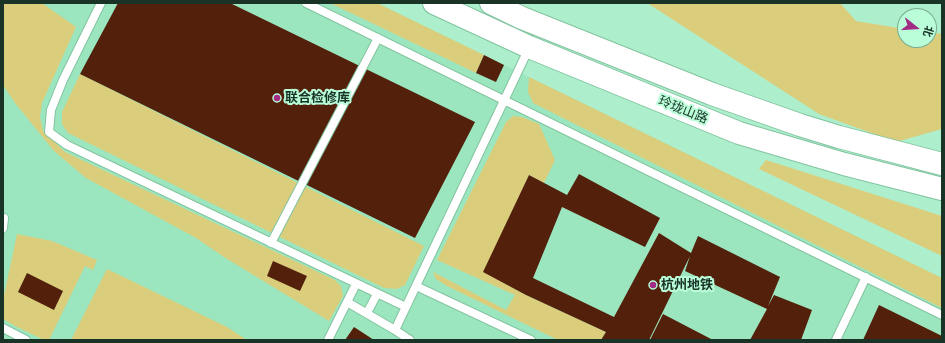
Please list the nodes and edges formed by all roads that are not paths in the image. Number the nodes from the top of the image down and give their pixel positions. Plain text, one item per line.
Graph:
1 (101, 3) edge
2 (306, 3) edge
3 (434, 3) edge
4 (491, 3) edge
5 (378, 38) junction
6 (530, 47) junction
7 (504, 100) junction
8 (942, 164) edge
9 (942, 189) edge
10 (4, 218) dead end
11 (3, 228) edge
12 (271, 243) junction
13 (866, 277) junction
14 (356, 284) junction
15 (416, 286) junction
16 (377, 294) junction
17 (347, 302) junction
18 (406, 308) junction
19 (367, 313) junction
20 (942, 315) edge
21 (3, 328) edge
22 (395, 330) junction
23 (26, 340) edge
24 (328, 340) edge
25 (410, 340) edge
26 (531, 340) edge
27 (836, 340) edge

1 - 12 lane
2 - 5 lane
3 - 6 main road, 玲珑山路
4 - 8 main road, 玲珑山路
5 - 7 lane
5 - 12 lane
6 - 7 lane
6 - 9 main road, 玲珑山路
7 - 13 lane
7 - 15 lane
10 - 11 lane
12 - 14 lane
13 - 20 lane
13 - 27 lane
14 - 16 lane
14 - 17 lane
15 - 18 lane
15 - 26 lane
16 - 18 lane
16 - 19 lane
17 - 19 lane
17 - 24 lane
18 - 22 lane
19 - 22 lane
21 - 23 lane
22 - 25 lane

